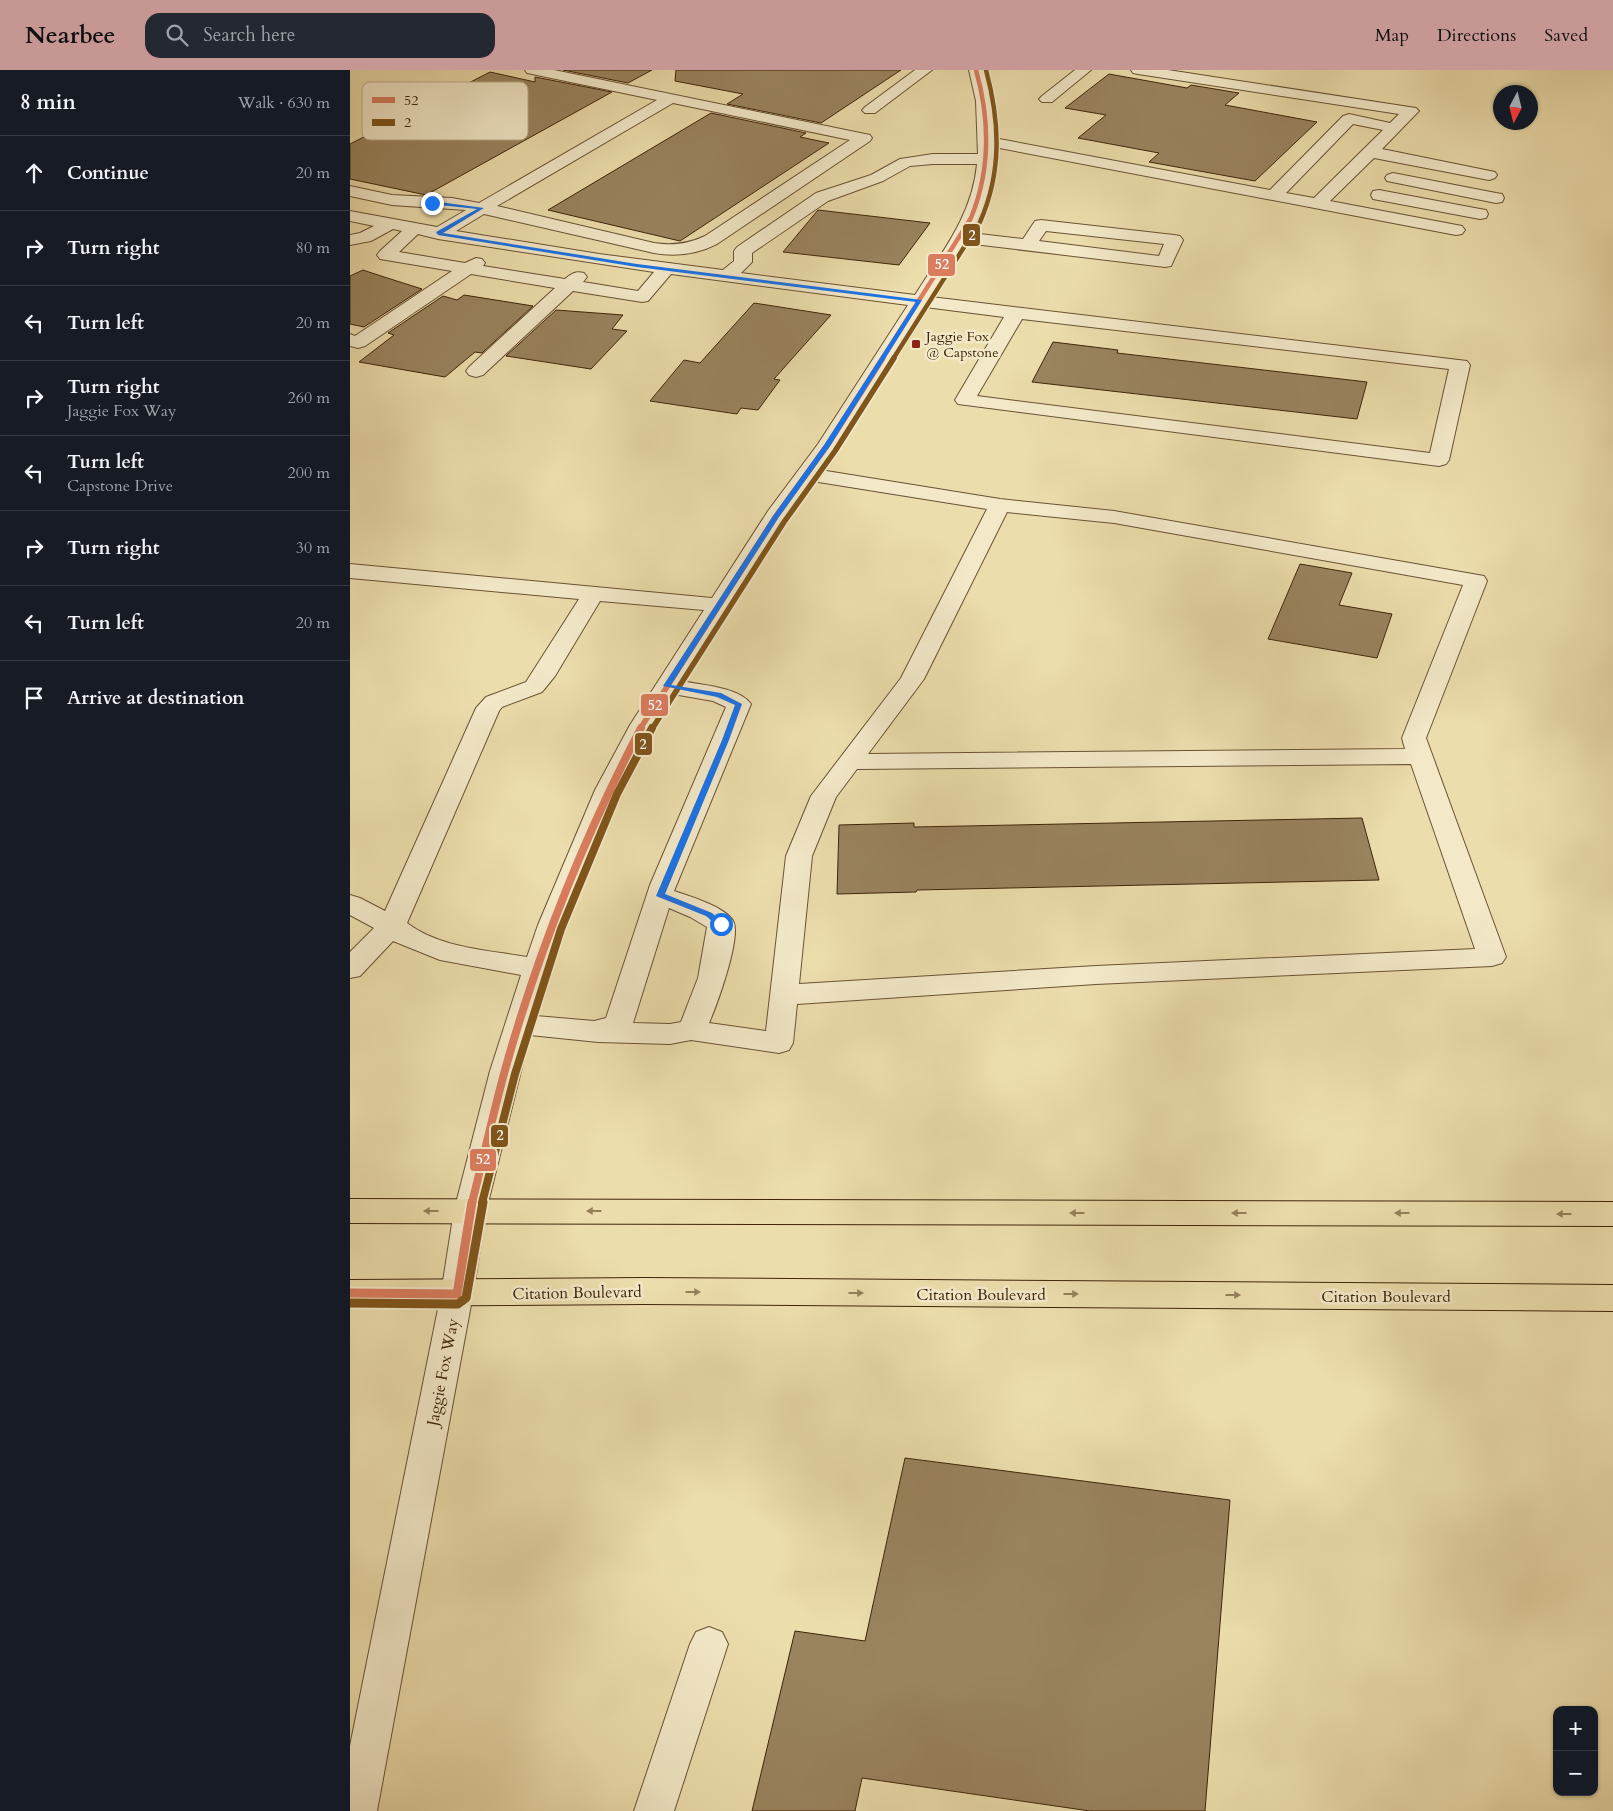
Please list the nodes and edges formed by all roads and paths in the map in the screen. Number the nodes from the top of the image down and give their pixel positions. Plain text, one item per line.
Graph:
1 (532, 70) edge
2 (925, 70) edge
3 (976, 70) edge
4 (1084, 70) edge
5 (1138, 70) edge
6 (1254, 87) junction
7 (670, 98) junction
8 (1047, 99) dead end
9 (1271, 105) dead end
10 (870, 110) dead end
11 (1330, 116) dead end
12 (1349, 120) junction
13 (1395, 127) junction
14 (985, 150) junction
15 (1370, 152) junction
16 (1408, 160) junction
17 (1489, 175) dead end
18 (1393, 178) junction
19 (350, 191) edge
20 (1379, 195) junction
21 (1273, 196) junction
22 (1496, 198) dead end
23 (1318, 204) junction
24 (482, 208) junction
25 (1364, 213) junction
26 (1481, 214) dead end
27 (350, 216) edge
28 (390, 224) junction
29 (414, 229) junction
30 (1456, 230) dead end
31 (438, 234) junction
32 (960, 237) junction
33 (350, 240) edge
34 (502, 245) junction
35 (1028, 245) junction
36 (598, 259) junction
37 (469, 268) junction
38 (666, 269) junction
39 (726, 277) junction
40 (569, 285) junction
41 (919, 300) junction
42 (1016, 313) junction
43 (350, 340) edge
44 (476, 371) dead end
45 (806, 474) junction
46 (1000, 506) junction
47 (350, 571) edge
48 (594, 593) junction
49 (718, 605) junction
50 (666, 686) junction
51 (1420, 756) junction
52 (849, 762) junction
53 (660, 896) junction
54 (350, 904) edge
55 (392, 926) junction
56 (537, 968) junction
57 (350, 969) edge
58 (784, 995) junction
59 (519, 1024) junction
60 (691, 1030) junction
61 (594, 1032) junction
62 (350, 1211) edge
63 (470, 1211) junction
64 (1613, 1214) edge
65 (350, 1293) edge
66 (457, 1294) junction
67 (1613, 1298) edge
68 (709, 1644) dead end
69 (357, 1811) edge
70 (654, 1811) edge

1 - 7 street
2 - 10 street
3 - 14 street, Jaggie Fox Way
4 - 8 street
5 - 6 street
6 - 9 street
6 - 13 street
7 - 24 street
7 - 24 street
11 - 12 street
12 - 13 street
12 - 21 street
13 - 15 street
14 - 21 street
14 - 32 street, Jaggie Fox Way
14 - 39 street
15 - 16 street
15 - 23 street
16 - 17 street
16 - 18 street
18 - 20 street
18 - 22 street
19 - 24 street
20 - 25 street
20 - 26 street
21 - 23 street
23 - 25 street
24 - 31 street
25 - 30 street
27 - 28 street
28 - 29 street
28 - 33 street
29 - 31 street
29 - 37 street
31 - 34 street
32 - 35 street
32 - 41 street, Jaggie Fox Way
34 - 36 street
34 - 37 street
35 - 35 street
36 - 38 street
36 - 40 street
37 - 40 street
37 - 43 street
38 - 39 street
38 - 40 street
39 - 41 street
40 - 44 street
41 - 42 street
41 - 45 street, Jaggie Fox Way
42 - 42 street
45 - 46 street
45 - 49 street, Jaggie Fox Way
46 - 51 street
46 - 52 street
47 - 48 street
48 - 49 street
48 - 55 street
49 - 50 street, Jaggie Fox Way
50 - 53 street
50 - 56 street, Jaggie Fox Way
51 - 52 street
51 - 58 street
52 - 58 street
53 - 60 street
53 - 61 street
54 - 55 street
55 - 56 street
55 - 57 street
56 - 59 street, Jaggie Fox Way
58 - 60 street
59 - 61 street
59 - 63 street, Jaggie Fox Way
60 - 61 street
63 -> 62 main road
64 -> 63 main road
63 - 66 street, Jaggie Fox Way
65 - 66 main road, Citation Boulevard
66 -> 67 main road, Citation Boulevard
66 - 69 street, Jaggie Fox Way
68 - 70 street

